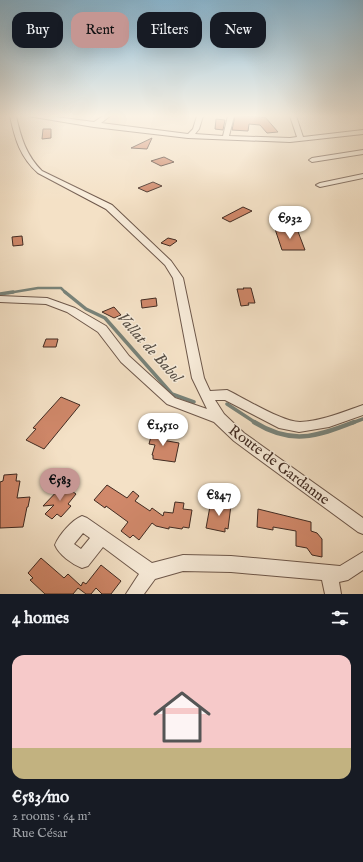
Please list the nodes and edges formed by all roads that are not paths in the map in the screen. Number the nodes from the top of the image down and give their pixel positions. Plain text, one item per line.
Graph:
1 (20, 144) edge
2 (363, 152) edge
3 (312, 160) dead end
4 (363, 176) edge
5 (320, 185) dead end
6 (0, 299) edge
7 (206, 396) junction
8 (363, 410) edge
9 (220, 418) junction
10 (363, 527) edge
11 (101, 537) dead end
12 (363, 560) edge
13 (150, 572) junction
14 (329, 573) junction
15 (134, 594) edge
16 (333, 594) edge

1 - 7 street, Route de Gardanne
2 - 3 street
4 - 5 street
6 - 9 street
7 - 8 street
7 - 9 street, Route de Gardanne
9 - 10 street, Route de Gardanne
11 - 13 street
12 - 14 street
13 - 14 street
13 - 15 street
14 - 16 street

